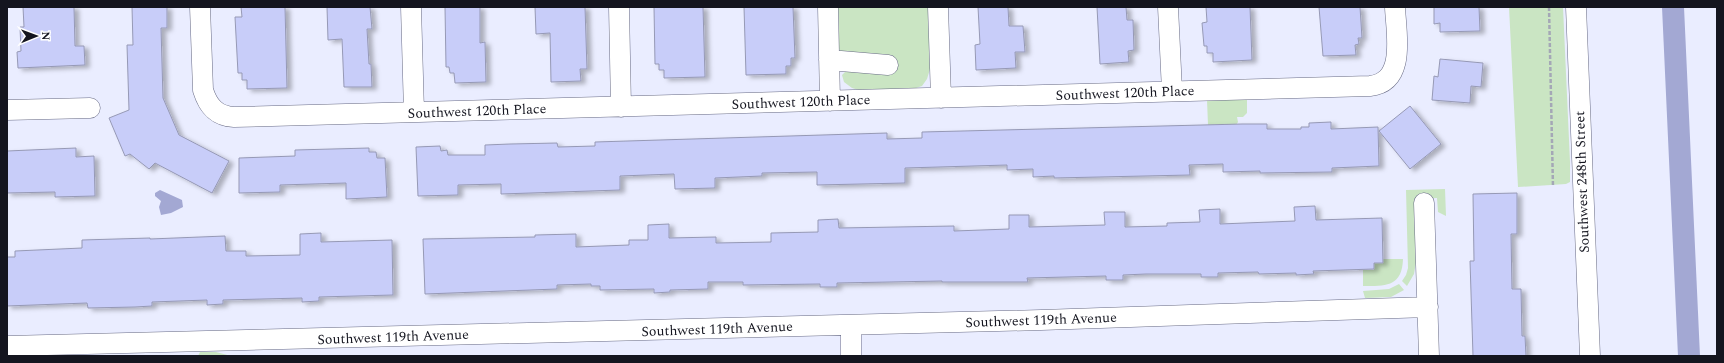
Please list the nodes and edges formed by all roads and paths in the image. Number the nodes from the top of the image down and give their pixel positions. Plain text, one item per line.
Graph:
1 (200, 7) edge
2 (411, 7) edge
3 (619, 7) edge
4 (828, 7) edge
5 (938, 7) edge
6 (1168, 7) edge
7 (1395, 7) edge
8 (1549, 7) edge
9 (1576, 7) edge
10 (829, 60) junction
11 (888, 65) dead end
12 (1172, 92) junction
13 (942, 98) junction
14 (830, 101) junction
15 (621, 107) junction
16 (90, 108) dead end
17 (7, 110) edge
18 (414, 112) junction
19 (1553, 187) dead end
20 (1424, 203) dead end
21 (1428, 308) junction
22 (850, 325) junction
23 (7, 346) edge
24 (266, 348) edge
25 (34, 351) edge
26 (851, 356) edge
27 (1429, 356) edge
28 (1590, 356) edge

1 - 18 street, Southwest 120th Place
2 - 18 street
3 - 15 street
4 - 10 street
5 - 13 street
6 - 12 street
7 - 12 street, Southwest 120th Place
8 - 19 path
9 - 28 street, Southwest 248th Street
10 - 11 street
10 - 14 street
12 - 13 street, Southwest 120th Place
13 - 14 street, Southwest 120th Place
14 - 15 street, Southwest 120th Place
15 - 18 street, Southwest 120th Place
16 - 17 street
20 - 21 street
21 - 22 street, Southwest 119th Avenue
21 - 27 street
22 - 24 street, Southwest 119th Avenue
22 - 26 street
23 - 25 street, Southwest 119th Avenue
24 - 25 street, Southwest 119th Avenue

